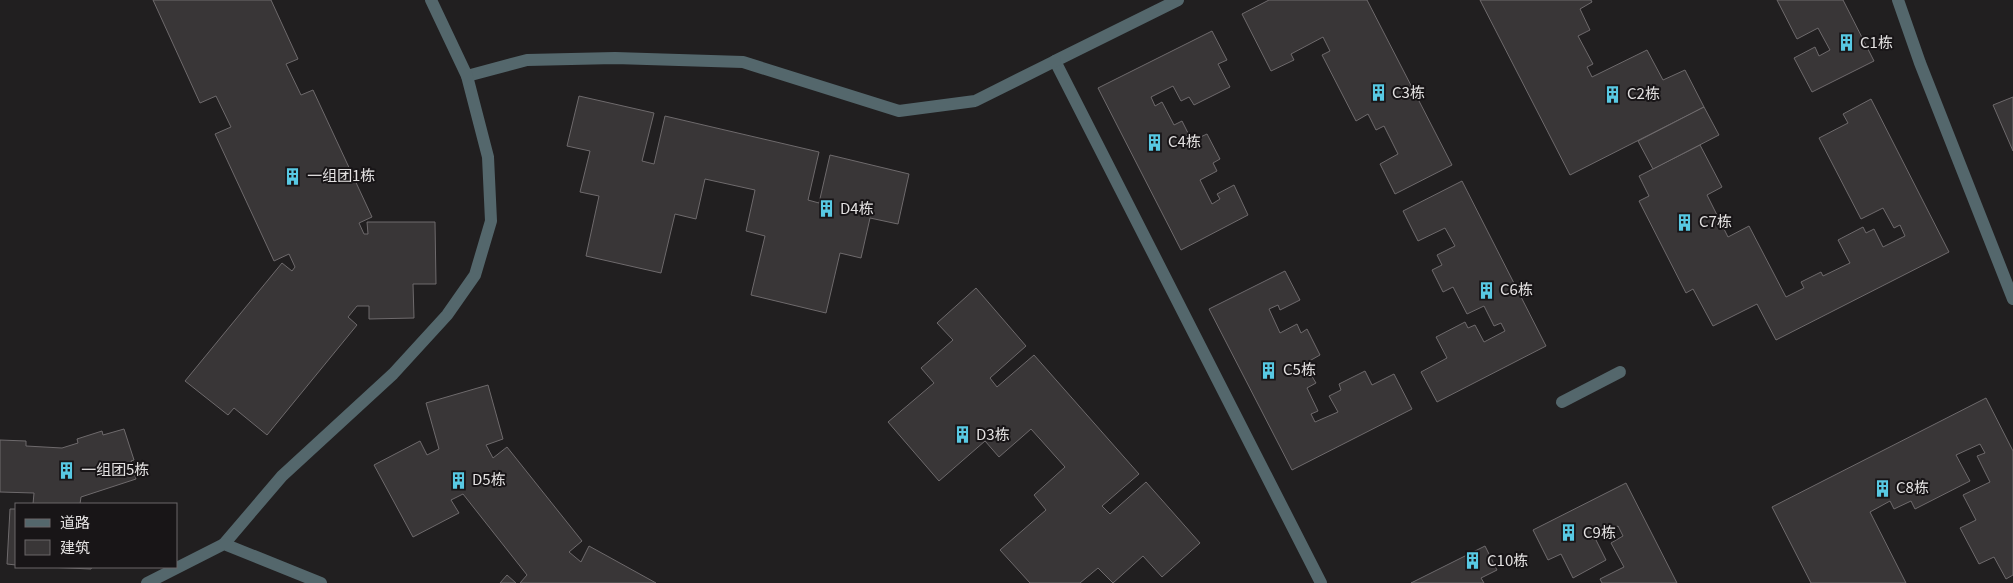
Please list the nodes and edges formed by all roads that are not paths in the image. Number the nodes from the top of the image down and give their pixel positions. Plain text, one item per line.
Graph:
1 (431, 0) edge
2 (1178, 0) edge
3 (1898, 0) edge
4 (1056, 61) junction
5 (467, 76) junction
6 (2013, 299) edge
7 (1620, 372) dead end
8 (1562, 402) dead end
9 (224, 544) junction
10 (178, 567) edge
11 (177, 568) edge
12 (147, 583) edge
13 (321, 583) edge
14 (1321, 583) edge

1 - 5 lane
2 - 4 lane
3 - 6 lane
4 - 5 lane
4 - 14 lane
5 - 9 lane
7 - 8 lane
9 - 10 lane
9 - 13 lane
11 - 12 lane

